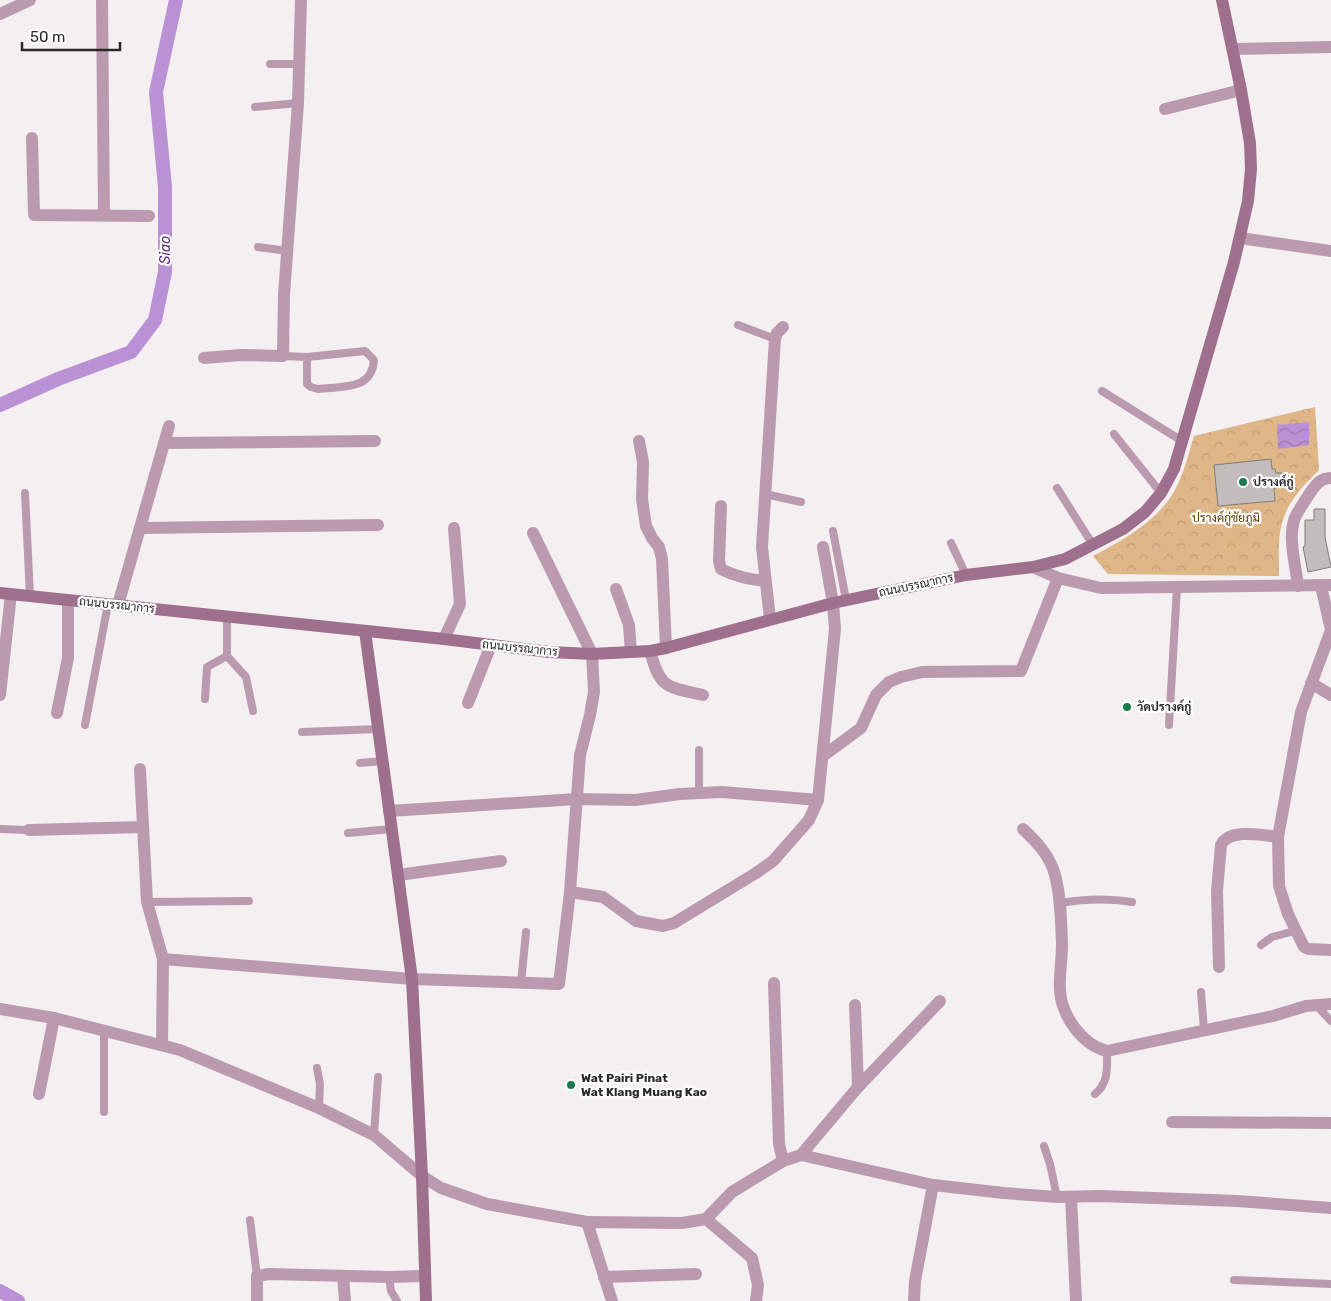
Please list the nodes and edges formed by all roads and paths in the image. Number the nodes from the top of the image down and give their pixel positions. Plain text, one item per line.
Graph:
1 (30, 0) edge
2 (102, 0) edge
3 (301, 0) edge
4 (1222, 0) edge
5 (0, 14) edge
6 (1331, 47) edge
7 (1233, 49) junction
8 (270, 64) dead end
9 (299, 64) junction
10 (1241, 90) junction
11 (298, 103) junction
12 (255, 107) dead end
13 (1165, 109) dead end
14 (32, 138) dead end
15 (104, 215) junction
16 (149, 216) dead end
17 (1240, 238) junction
18 (258, 248) dead end
19 (288, 251) junction
20 (1331, 251) edge
21 (738, 325) dead end
22 (783, 327) dead end
23 (775, 339) junction
24 (283, 356) junction
25 (307, 357) junction
26 (204, 358) dead end
27 (1102, 391) dead end
28 (170, 426) dead end
29 (1114, 434) dead end
30 (375, 441) dead end
31 (639, 441) dead end
32 (1182, 441) junction
33 (165, 443) junction
34 (1331, 478) edge
35 (1057, 488) dead end
36 (25, 492) dead end
37 (1161, 492) junction
38 (765, 494) junction
39 (801, 502) dead end
40 (722, 506) dead end
41 (378, 525) dead end
42 (140, 528) junction
43 (454, 528) dead end
44 (833, 531) dead end
45 (533, 533) dead end
46 (951, 543) dead end
47 (1093, 545) junction
48 (823, 547) dead end
49 (1033, 567) junction
50 (966, 574) junction
51 (1058, 578) junction
52 (765, 581) junction
53 (1298, 586) junction
54 (1326, 586) edge
55 (1176, 587) junction
56 (616, 589) dead end
57 (6, 593) edge
58 (30, 596) junction
59 (68, 600) junction
60 (846, 600) junction
61 (833, 603) junction
62 (113, 605) junction
63 (227, 616) junction
64 (770, 619) junction
65 (366, 631) junction
66 (444, 639) junction
67 (491, 645) junction
68 (666, 648) junction
69 (650, 651) junction
70 (631, 652) junction
71 (592, 654) junction
72 (227, 656) junction
73 (1311, 683) junction
74 (0, 695) edge
75 (703, 695) dead end
76 (1331, 695) edge
77 (205, 699) dead end
78 (468, 702) dead end
79 (253, 711) dead end
80 (57, 713) dead end
81 (1169, 725) dead end
82 (85, 726) dead end
83 (378, 729) junction
84 (302, 732) dead end
85 (700, 750) dead end
86 (823, 756) junction
87 (382, 761) junction
88 (360, 763) dead end
89 (140, 769) dead end
90 (700, 793) junction
91 (577, 800) junction
92 (818, 800) junction
93 (389, 811) junction
94 (144, 827) junction
95 (2, 829) edge
96 (392, 829) junction
97 (1023, 829) dead end
98 (28, 830) joint
99 (348, 833) dead end
100 (1278, 837) junction
101 (501, 861) dead end
102 (398, 874) junction
103 (570, 892) junction
104 (249, 901) dead end
105 (147, 902) junction
106 (1132, 902) dead end
107 (1060, 903) junction
108 (1295, 930) junction
109 (526, 932) dead end
110 (1261, 945) dead end
111 (1331, 950) edge
112 (163, 959) junction
113 (1219, 967) dead end
114 (412, 979) junction
115 (522, 983) junction
116 (774, 983) dead end
117 (1202, 992) dead end
118 (940, 1001) dead end
119 (855, 1004) dead end
120 (1331, 1004) edge
121 (1317, 1006) junction
122 (0, 1009) edge
123 (54, 1018) junction
124 (1331, 1021) edge
125 (104, 1030) junction
126 (1204, 1030) junction
127 (162, 1045) junction
128 (1107, 1051) junction
129 (317, 1068) dead end
130 (378, 1077) dead end
131 (858, 1087) junction
132 (39, 1094) dead end
133 (1096, 1094) dead end
134 (319, 1108) junction
135 (104, 1112) dead end
136 (1172, 1122) dead end
137 (1331, 1123) edge
138 (374, 1135) junction
139 (1044, 1146) dead end
140 (801, 1155) junction
141 (783, 1161) junction
142 (422, 1176) junction
143 (933, 1185) junction
144 (1057, 1197) junction
145 (1071, 1197) junction
146 (1331, 1208) edge
147 (706, 1219) junction
148 (250, 1220) dead end
149 (587, 1222) junction
150 (696, 1274) dead end
151 (257, 1276) junction
152 (343, 1276) junction
153 (424, 1276) junction
154 (604, 1277) junction
155 (389, 1278) junction
156 (1234, 1280) dead end
157 (1331, 1284) edge
158 (257, 1301) edge
159 (345, 1301) edge
160 (397, 1301) edge
161 (426, 1301) edge
162 (612, 1301) edge
163 (756, 1301) edge
164 (914, 1301) edge
165 (1076, 1301) edge

1 - 5 street
2 - 15 street
3 - 9 street
4 - 7 street, ถนนบรรณาการ
6 - 7 street
7 - 10 street, ถนนบรรณาการ
8 - 9 lane
9 - 11 street
10 - 13 street
10 - 17 street, ถนนบรรณาการ
11 - 12 lane
11 - 19 street
14 - 15 street
15 - 16 street
17 - 20 street
17 - 32 street, ถนนบรรณาการ
18 - 19 lane
19 - 24 street
21 - 23 lane
22 - 23 street
23 - 38 street
24 - 25 lane
24 - 26 street
25 - 25 lane
27 - 32 lane
28 - 33 street
29 - 37 lane
30 - 33 street
31 - 68 street
32 - 37 street, ถนนบรรณาการ
33 - 42 street
34 - 53 street
35 - 47 lane
36 - 58 lane
37 - 47 street, ถนนบรรณาการ
38 - 39 lane
38 - 52 street
40 - 52 street
41 - 42 street
42 - 62 street
43 - 66 street
44 - 60 lane
45 - 71 street
46 - 50 lane
47 - 49 street, ถนนบรรณาการ
48 - 61 street
49 - 50 street, ถนนบรรณาการ
49 - 51 street
50 - 60 street, ถนนบรรณาการ
51 - 55 street
51 - 86 street
52 - 64 street
53 - 54 street
53 - 55 street
54 - 73 street
55 - 81 lane
56 - 70 street
57 - 58 street, ถนนบรรณาการ
57 - 74 street
58 - 59 street, ถนนบรรณาการ
59 - 62 street, ถนนบรรณาการ
59 - 80 street
60 - 61 street, ถนนบรรณาการ
61 - 64 street, ถนนบรรณาการ
61 - 86 street
62 - 63 street, ถนนบรรณาการ
62 - 82 lane
63 - 65 street, ถนนบรรณาการ
63 - 72 lane
64 - 68 street, ถนนบรรณาการ
65 - 66 street, ถนนบรรณาการ
65 - 83 street
66 - 67 street, ถนนบรรณาการ
67 - 71 street, ถนนบรรณาการ
67 - 78 street
68 - 69 street, ถนนบรรณาการ
69 - 70 street, ถนนบรรณาการ
69 - 75 street
70 - 71 street, ถนนบรรณาการ
71 - 91 street
72 - 77 lane
72 - 79 lane
73 - 76 street
73 - 100 street
83 - 84 lane
83 - 87 street
85 - 90 lane
86 - 92 street
87 - 88 lane
87 - 93 street
89 - 94 street
90 - 91 street
90 - 92 street
91 - 93 street
91 - 103 street
92 - 103 street
93 - 96 street
94 - 98 street
94 - 105 street
95 - 98 lane
96 - 99 lane
96 - 102 street
97 - 107 street
100 - 108 street
100 - 113 street
101 - 102 street
102 - 114 street
103 - 115 street
104 - 105 lane
105 - 112 street
106 - 107 lane
107 - 128 street
108 - 110 lane
108 - 111 street
109 - 115 lane
112 - 114 street
112 - 127 street
114 - 115 street
114 - 142 street
116 - 141 street
117 - 126 lane
118 - 131 street
119 - 131 street
120 - 121 street
121 - 124 lane
121 - 126 street
122 - 123 street
123 - 125 street
123 - 132 street
125 - 127 street
125 - 135 lane
126 - 128 street
127 - 134 street
128 - 133 lane
129 - 134 lane
130 - 138 lane
131 - 140 street
134 - 138 street
136 - 137 street
138 - 142 street
139 - 144 lane
140 - 141 street
140 - 143 street
141 - 147 street
142 - 149 street
142 - 153 street
143 - 144 street
143 - 164 street
144 - 145 street
145 - 146 street
145 - 165 street
147 - 149 street
147 - 163 street
148 - 151 lane
149 - 154 street
150 - 154 street
151 - 152 street
151 - 158 street
152 - 155 street
152 - 159 street
153 - 155 street
153 - 161 street
154 - 162 street
155 - 160 lane
156 - 157 lane

